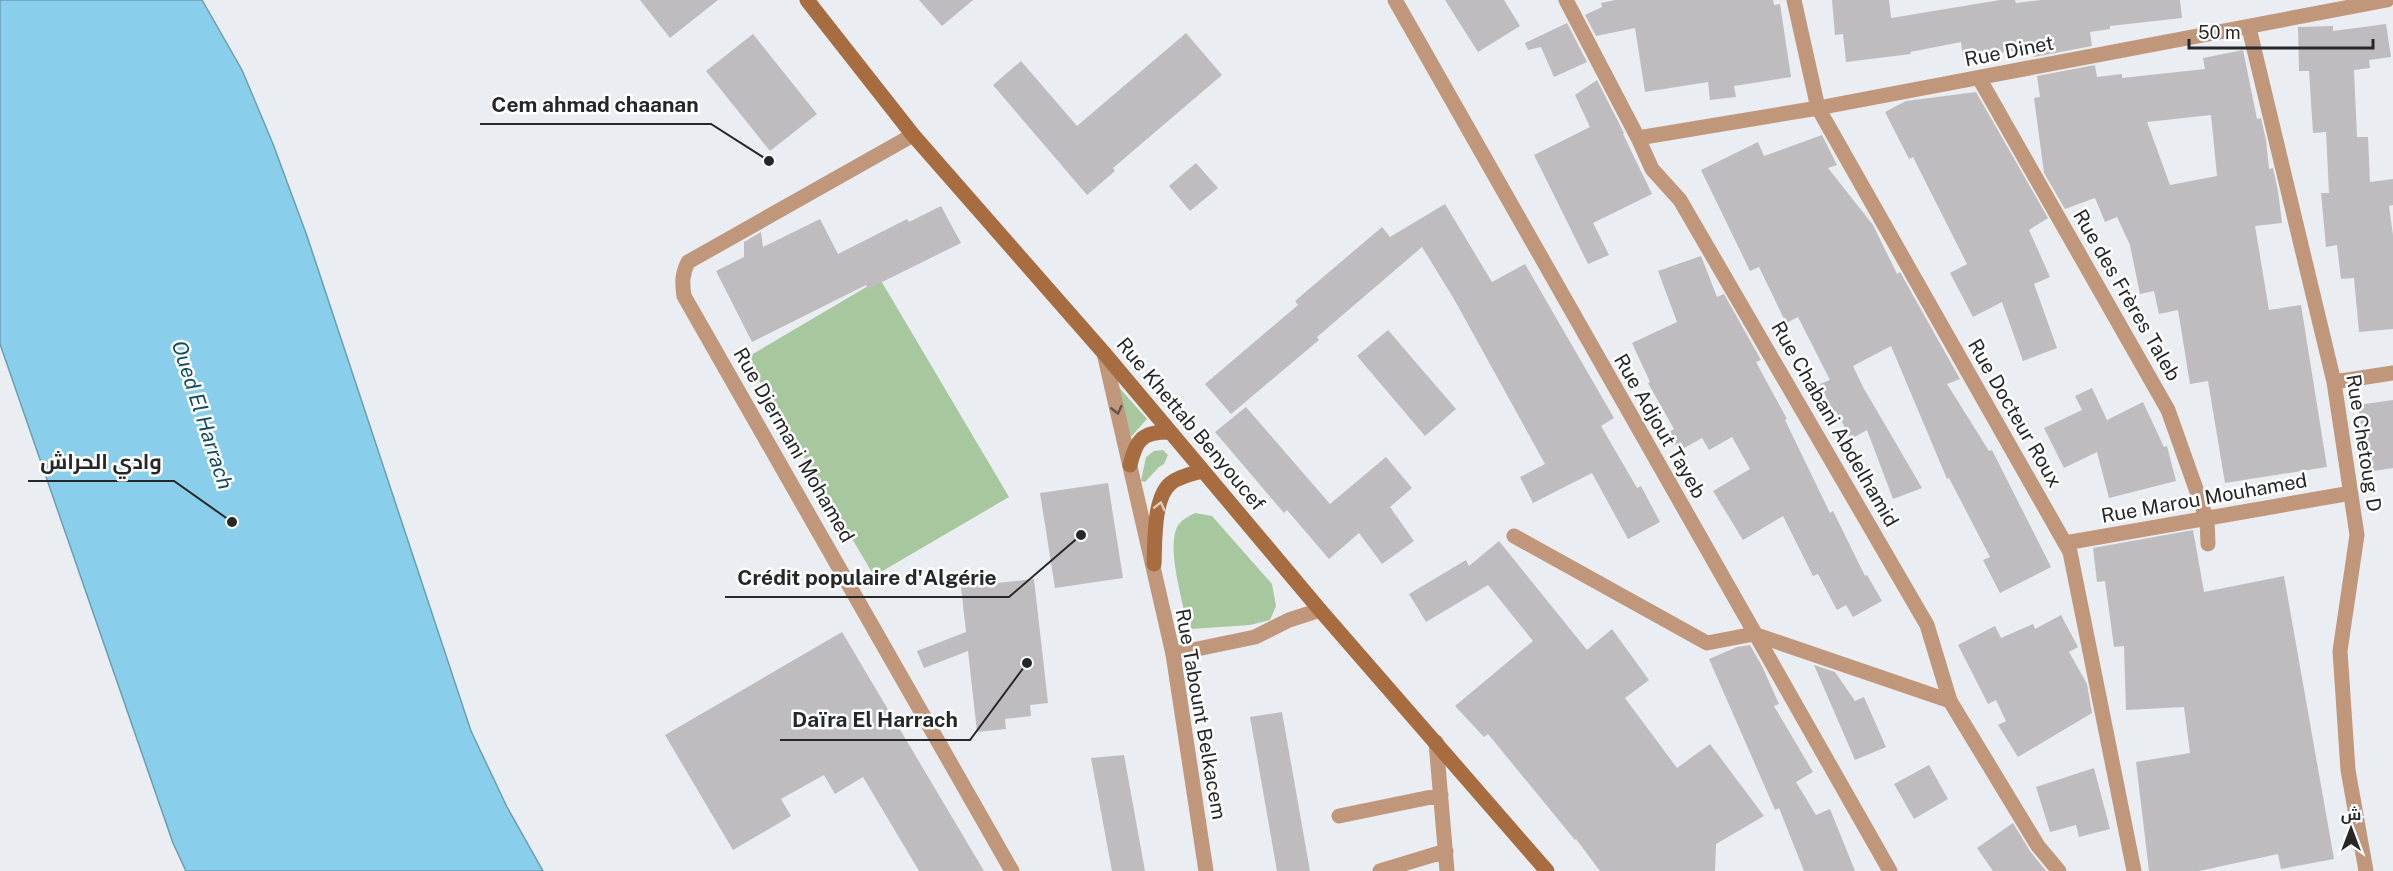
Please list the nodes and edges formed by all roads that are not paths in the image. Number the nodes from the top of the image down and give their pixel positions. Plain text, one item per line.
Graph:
1 (807, 0) edge
2 (1395, 0) edge
3 (1566, 0) edge
4 (1794, 0) edge
5 (2387, 0) edge
6 (2249, 28) junction
7 (1979, 78) junction
8 (1818, 108) junction
9 (913, 135) junction
10 (1638, 138) junction
11 (1104, 353) junction
12 (2393, 373) edge
13 (2334, 382) junction
14 (1168, 432) junction
15 (1130, 465) junction
16 (1202, 471) junction
17 (2350, 493) junction
18 (2207, 520) junction
19 (1514, 536) dead end
20 (2065, 543) junction
21 (2208, 544) dead end
22 (1154, 564) junction
23 (1320, 610) junction
24 (1754, 634) junction
25 (1173, 654) junction
26 (1950, 701) junction
27 (1436, 742) junction
28 (1441, 795) junction
29 (1339, 816) dead end
30 (1446, 851) junction
31 (1012, 871) edge
32 (1206, 871) edge
33 (1380, 871) edge
34 (1447, 871) edge
35 (1548, 871) edge
36 (1890, 871) edge
37 (2059, 871) edge
38 (2134, 871) edge
39 (2366, 871) edge

1 - 9 main road, Rue Khettab Benyoucef
2 - 24 street, Rue Adjout Tayeb
3 - 10 street, Rue Chabani Abdelhamid
4 - 8 street, Rue Docteur Roux
5 - 6 street, Rue Dinet
6 - 7 street, Rue Dinet
6 - 13 street, Rue Chetoug D
7 - 8 street, Rue Dinet
7 - 18 street, Rue des Frères Taleb
8 - 10 street, Rue Dinet
8 - 20 street, Rue Docteur Roux
9 - 11 main road, Rue Khettab Benyoucef
9 - 31 street, Rue Djermani Mohamed
10 - 26 street, Rue Chabani Abdelhamid
11 - 14 main road, Rue Khettab Benyoucef
11 -> 15 street, Rue Tabount Belkacem
12 - 13 street
13 - 17 street, Rue Chetoug D
14 - 15 main road
14 - 16 main road, Rue Khettab Benyoucef
15 - 22 street, Rue Tabount Belkacem
22 -> 16 main road
16 - 23 main road, Rue Khettab Benyoucef
17 - 18 street, Rue Marou Mouhamed
17 - 39 street, Rue Chetoug D
18 - 20 street, Rue Marou Mouhamed
18 - 21 street, Rue des Frères Taleb
19 - 24 street
20 - 38 street, Rue Docteur Roux
22 - 25 street, Rue Tabount Belkacem
23 - 25 street
23 - 27 main road, Rue Khettab Benyoucef
24 - 26 street
24 - 36 street, Rue Adjout Tayeb
25 - 32 street, Rue Tabount Belkacem
26 - 37 street, Rue Chabani Abdelhamid
27 - 28 street
27 - 35 main road, Rue Khettab Benyoucef
28 - 29 street
28 - 30 street
30 - 33 street
30 - 34 street

